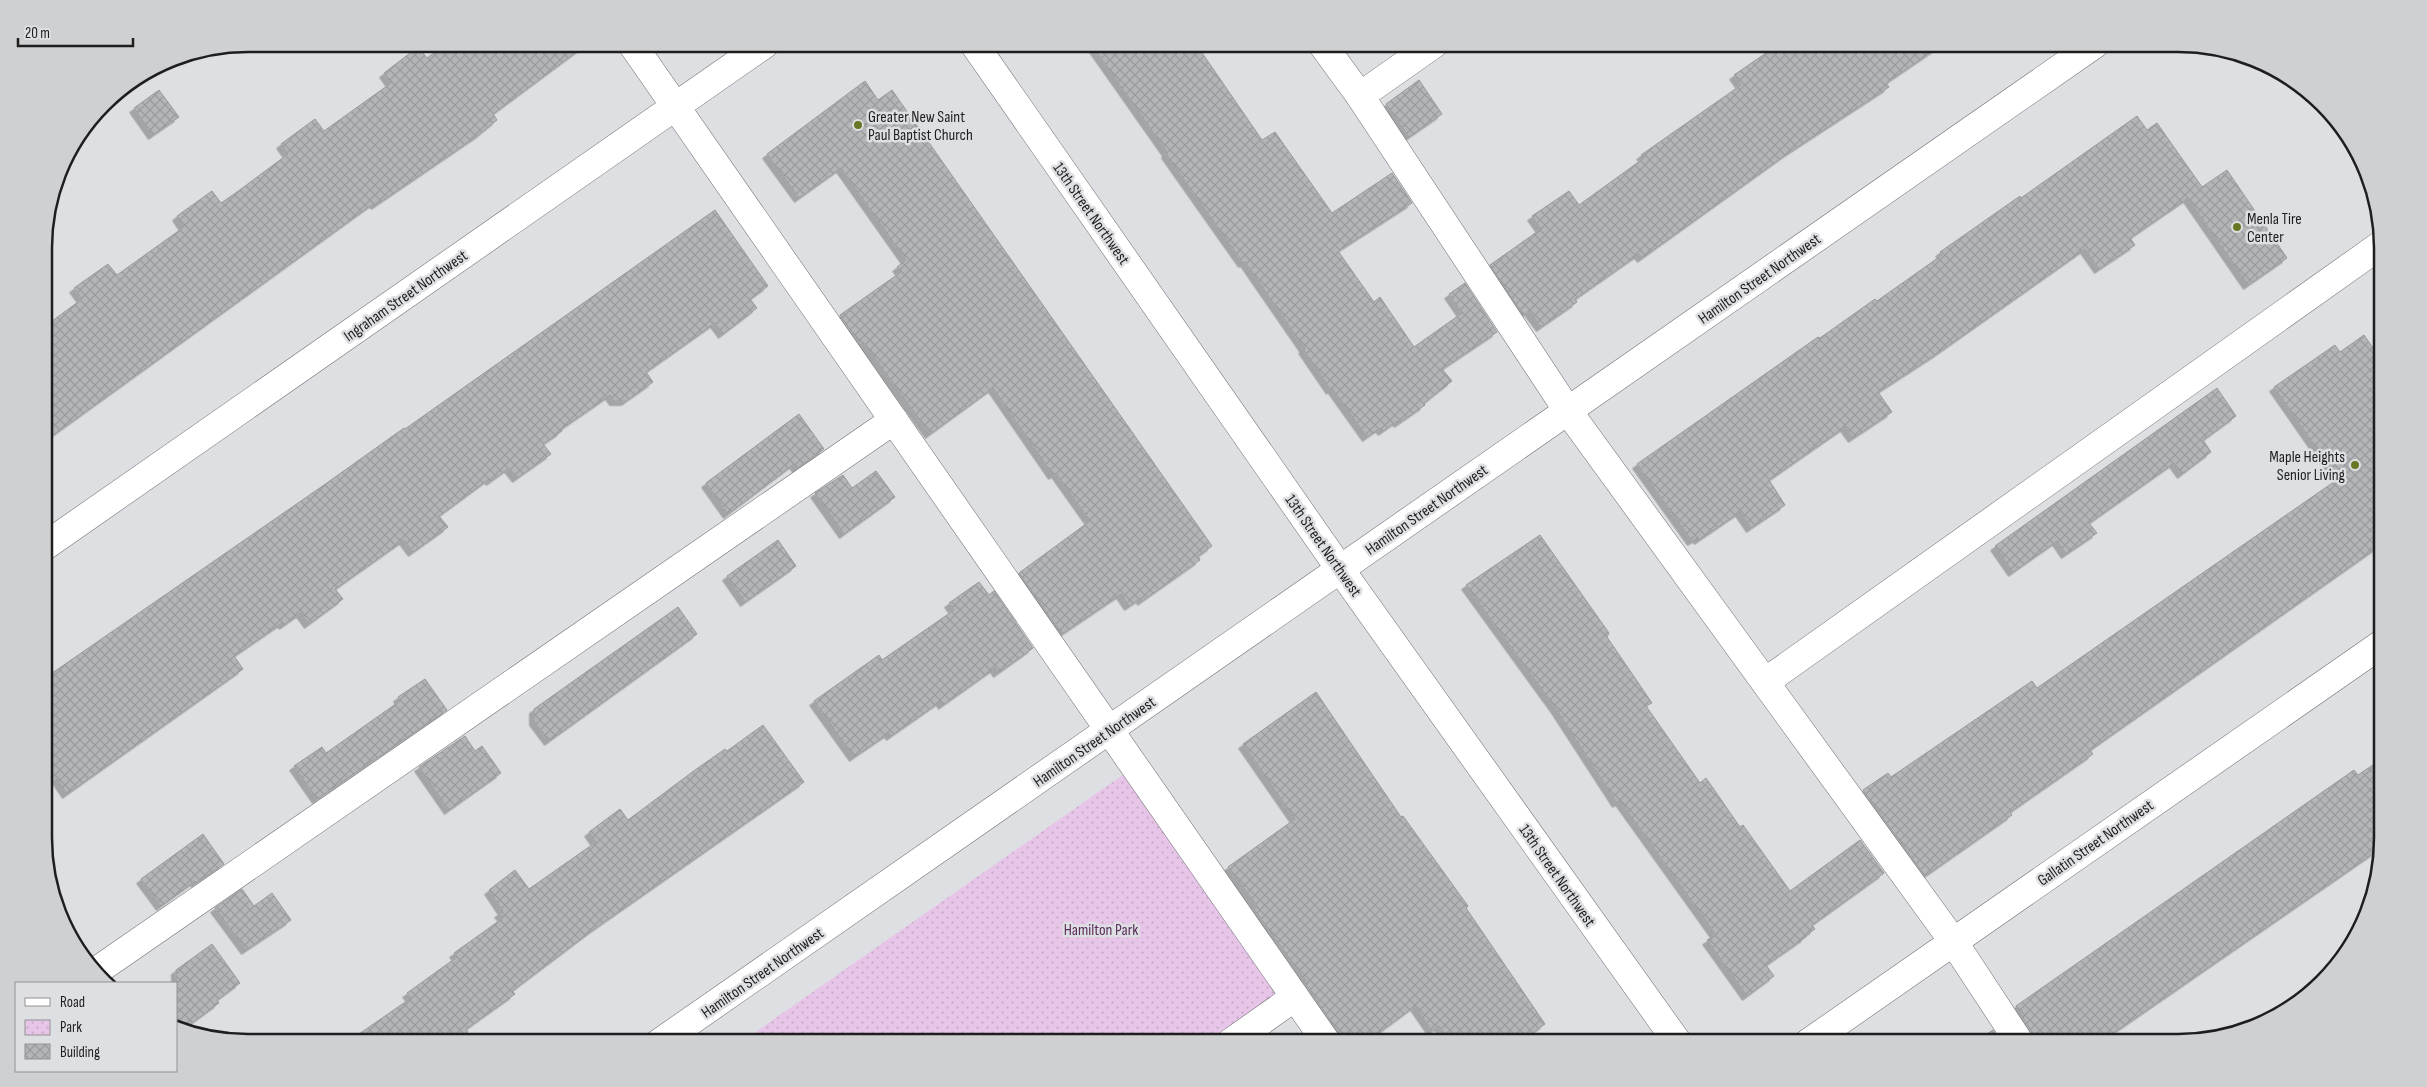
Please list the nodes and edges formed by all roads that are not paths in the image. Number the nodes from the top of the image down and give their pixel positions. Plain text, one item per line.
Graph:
1 (638, 52) edge
2 (754, 52) edge
3 (980, 52) edge
4 (1328, 52) edge
5 (1423, 52) edge
6 (2084, 52) edge
7 (1360, 96) junction
8 (676, 106) junction
9 (2374, 250) edge
10 (1568, 411) junction
11 (894, 420) junction
12 (52, 541) edge
13 (1340, 569) junction
14 (2374, 649) edge
15 (1765, 682) junction
16 (1109, 730) junction
17 (1953, 941) junction
18 (101, 968) edge
19 (1295, 997) junction
20 (672, 1034) edge
21 (1243, 1034) edge
22 (1321, 1034) edge
23 (1672, 1034) edge
24 (1821, 1034) edge
25 (2014, 1034) edge

1 - 8 street
2 - 8 street, Ingraham Street Northwest
3 - 13 street, 13th Street Northwest
4 - 7 street
5 - 7 street
6 - 10 street, Hamilton Street Northwest
7 - 10 street
8 - 11 street
8 - 12 street, Ingraham Street Northwest
9 - 15 street
10 - 13 street, Hamilton Street Northwest
10 - 15 street
11 - 16 street
11 - 18 street
13 - 16 street, Hamilton Street Northwest
13 - 23 street, 13th Street Northwest
14 - 17 street, Gallatin Street Northwest
15 - 17 street
16 - 19 street
16 - 20 street, Hamilton Street Northwest
17 - 24 street, Gallatin Street Northwest
17 - 25 street
19 - 21 street
19 - 22 street

